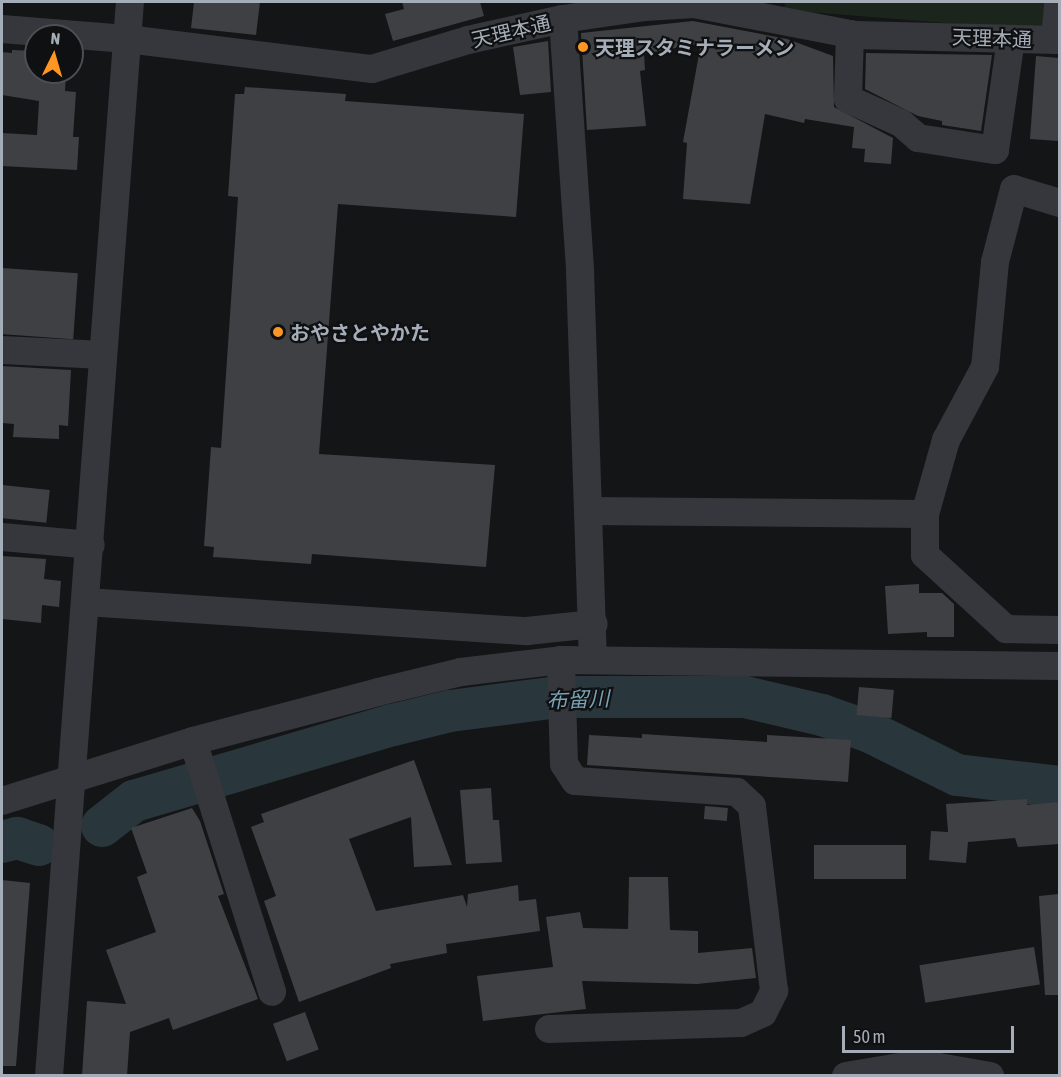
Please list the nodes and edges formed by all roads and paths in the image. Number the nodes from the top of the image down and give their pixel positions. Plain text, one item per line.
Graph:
1 (130, 2) edge
2 (1058, 2) edge
3 (774, 11) edge
4 (563, 19) junction
5 (2, 29) edge
6 (850, 34) junction
7 (127, 39) junction
8 (1011, 39) junction
9 (1057, 40) edge
10 (1059, 203) edge
11 (2, 350) edge
12 (103, 356) junction
13 (589, 512) junction
14 (925, 514) junction
15 (2, 537) edge
16 (91, 545) junction
17 (86, 602) junction
18 (594, 624) junction
19 (1059, 630) edge
20 (593, 657) junction
21 (1059, 666) edge
22 (561, 673) junction
23 (196, 754) junction
24 (70, 777) junction
25 (2, 801) edge
26 (272, 992) dead end
27 (549, 1029) dead end
28 (49, 1076) edge
29 (846, 1076) edge
30 (990, 1076) edge

1 - 7 street
2 - 9 street
3 - 4 street, 天理本通
3 - 6 street, 天理本通
4 - 7 street, 天理本通
4 - 13 street
5 - 7 street, 天理本通
6 - 8 street, 天理本通
6 - 8 street
7 - 12 street
8 - 9 street, 天理本通
10 - 14 street
11 - 12 street
12 - 16 street
13 - 14 street
13 - 18 street
14 - 19 street
15 - 16 street
16 - 17 street
17 - 18 street
17 - 24 street
18 - 20 street
20 - 21 street
20 - 22 street
22 - 23 street
22 - 27 street
23 - 24 street
23 - 26 street
24 - 25 street
24 - 28 street
29 - 30 street

